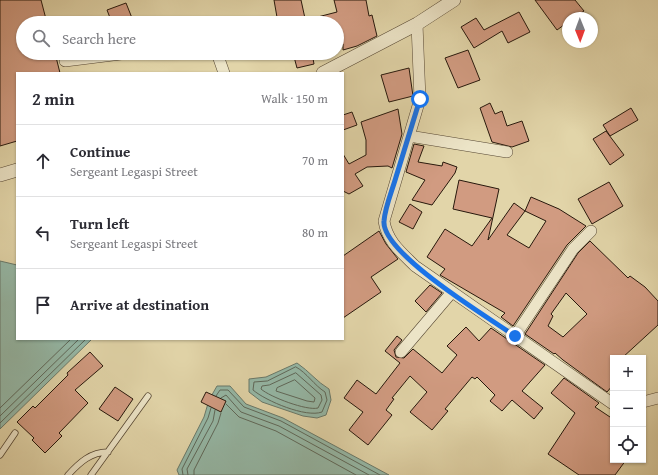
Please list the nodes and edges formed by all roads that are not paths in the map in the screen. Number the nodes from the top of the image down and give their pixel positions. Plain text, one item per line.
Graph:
1 (454, 0) edge
2 (417, 24) junction
3 (79, 60) edge
4 (219, 60) edge
5 (65, 62) dead end
6 (224, 72) edge
7 (325, 72) edge
8 (409, 136) junction
9 (506, 152) dead end
10 (16, 170) edge
11 (0, 175) edge
12 (591, 231) dead end
13 (452, 292) junction
14 (515, 336) junction
15 (401, 352) dead end
16 (148, 396) dead end
17 (658, 398) edge
18 (646, 401) edge
19 (610, 402) edge
20 (15, 433) dead end
21 (108, 452) junction
22 (0, 455) edge
23 (68, 475) edge
24 (91, 475) edge

1 - 2 street
2 - 7 street
2 - 8 street
3 - 5 street
4 - 6 street
8 - 9 street
8 - 13 street
10 - 11 street
12 - 14 street
13 - 14 street
13 - 15 street
14 - 19 street
16 - 21 lane
17 - 18 street
20 - 22 lane
21 - 23 lane
21 - 24 lane

